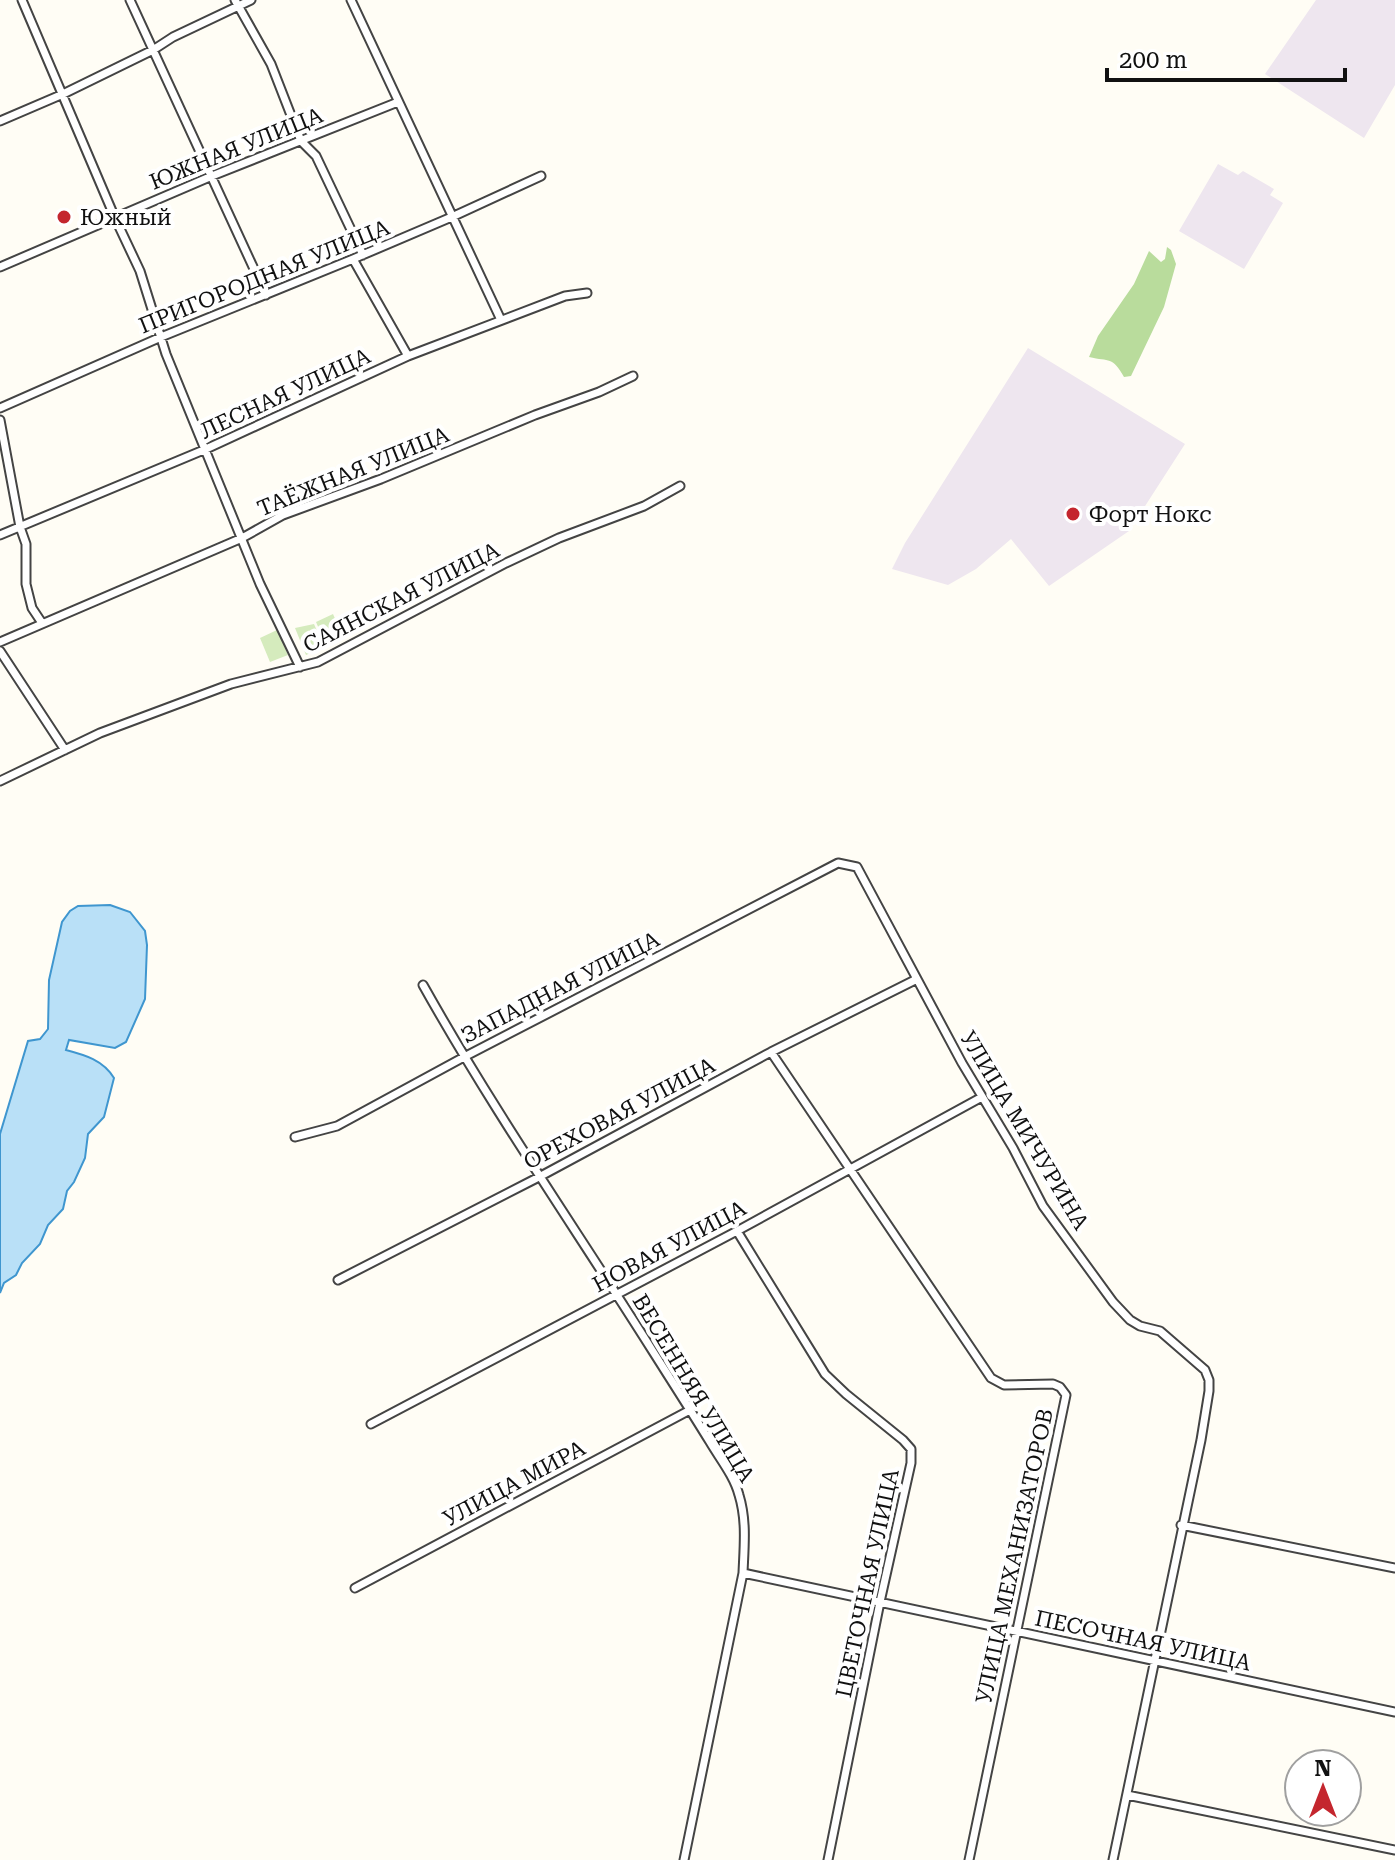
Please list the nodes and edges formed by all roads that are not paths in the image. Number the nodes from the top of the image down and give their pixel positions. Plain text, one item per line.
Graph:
1 (22, 0) edge
2 (130, 0) edge
3 (251, 0) edge
4 (351, 0) edge
5 (237, 3) edge
6 (153, 50) junction
7 (63, 94) junction
8 (398, 102) junction
9 (0, 121) edge
10 (301, 141) junction
11 (212, 176) junction
12 (541, 176) dead end
13 (454, 216) junction
14 (115, 218) junction
15 (363, 255) junction
16 (353, 259) junction
17 (0, 267) edge
18 (587, 293) dead end
19 (266, 295) junction
20 (501, 320) junction
21 (161, 337) junction
22 (408, 356) junction
23 (633, 376) dead end
24 (0, 408) edge
25 (0, 420) edge
26 (206, 449) junction
27 (680, 486) dead end
28 (20, 527) junction
29 (0, 535) edge
30 (242, 538) junction
31 (42, 623) junction
32 (0, 642) edge
33 (0, 651) edge
34 (300, 667) junction
35 (65, 750) junction
36 (0, 781) edge
37 (838, 863) joint
38 (917, 979) junction
39 (423, 985) dead end
40 (771, 1052) junction
41 (464, 1057) junction
42 (982, 1097) junction
43 (295, 1137) dead end
44 (850, 1168) junction
45 (539, 1177) junction
46 (737, 1231) junction
47 (338, 1280) dead end
48 (617, 1294) junction
49 (690, 1410) junction
50 (371, 1424) dead end
51 (1181, 1525) junction
52 (1395, 1568) edge
53 (743, 1573) junction
54 (355, 1588) dead end
55 (880, 1602) junction
56 (1017, 1631) junction
57 (1153, 1661) junction
58 (1395, 1712) edge
59 (1127, 1795) junction
60 (1395, 1850) edge
61 (684, 1860) edge
62 (828, 1860) edge
63 (969, 1860) edge
64 (1113, 1860) edge

1 - 7 street
2 - 6 street
3 - 5 street
4 - 8 street
5 - 6 street
5 - 10 street
6 - 7 street
6 - 11 street
7 - 9 street
7 - 14 street
8 - 10 street, ЮЖНАЯ УЛИЦА
8 - 13 street
10 - 11 street, ЮЖНАЯ УЛИЦА
10 - 15 street
11 - 14 street, ЮЖНАЯ УЛИЦА
11 - 19 street
12 - 13 street, ПРИГОРОДНАЯ УЛИЦА
13 - 15 street, ПРИГОРОДНАЯ УЛИЦА
13 - 20 street
14 - 17 street, ЮЖНАЯ УЛИЦА
14 - 21 street
15 - 16 street, ПРИГОРОДНАЯ УЛИЦА
16 - 19 street, ПРИГОРОДНАЯ УЛИЦА
16 - 22 street
18 - 20 street, ЛЕСНАЯ УЛИЦА
19 - 21 street, ПРИГОРОДНАЯ УЛИЦА
20 - 22 street, ЛЕСНАЯ УЛИЦА
21 - 24 street, ПРИГОРОДНАЯ УЛИЦА
21 - 26 street
22 - 26 street, ЛЕСНАЯ УЛИЦА
23 - 30 street, ТАЁЖНАЯ УЛИЦА
25 - 28 street
26 - 28 street, ЛЕСНАЯ УЛИЦА
26 - 30 street
27 - 34 street, САЯНСКАЯ УЛИЦА
28 - 29 street, ЛЕСНАЯ УЛИЦА
28 - 31 street
30 - 31 street, ТАЁЖНАЯ УЛИЦА
30 - 34 street
31 - 32 street, ТАЁЖНАЯ УЛИЦА
33 - 35 street
34 - 35 street, САЯНСКАЯ УЛИЦА
35 - 36 street, САЯНСКАЯ УЛИЦА
37 - 38 street, УЛИЦА МИЧУРИНА
37 - 41 street, ЗАПАДНАЯ УЛИЦА
38 - 40 street, ОРЕХОВАЯ УЛИЦА
38 - 42 street, УЛИЦА МИЧУРИНА
39 - 41 street, ВЕСЕННЯЯ УЛИЦА
40 - 44 street, УЛИЦА МЕХАНИЗАТОРОВ
40 - 45 street, ОРЕХОВАЯ УЛИЦА
41 - 43 street, ЗАПАДНАЯ УЛИЦА
41 - 45 street, ВЕСЕННЯЯ УЛИЦА
42 - 44 street, НОВАЯ УЛИЦА
42 - 51 street, УЛИЦА МИЧУРИНА
44 - 46 street, НОВАЯ УЛИЦА
44 - 56 street, УЛИЦА МЕХАНИЗАТОРОВ
45 - 47 street, ОРЕХОВАЯ УЛИЦА
45 - 48 street, ВЕСЕННЯЯ УЛИЦА
46 - 48 street, НОВАЯ УЛИЦА
46 - 55 street, ЦВЕТОЧНАЯ УЛИЦА
48 - 49 street, ВЕСЕННЯЯ УЛИЦА
48 - 50 street, НОВАЯ УЛИЦА
49 - 53 street, ВЕСЕННЯЯ УЛИЦА
49 - 54 street, УЛИЦА МИРА
51 - 52 street
51 - 57 street
53 - 55 street, ПЕСОЧНАЯ УЛИЦА
53 - 61 street, ВЕСЕННЯЯ УЛИЦА
55 - 56 street, ПЕСОЧНАЯ УЛИЦА
55 - 62 street, ЦВЕТОЧНАЯ УЛИЦА
56 - 57 street, ПЕСОЧНАЯ УЛИЦА
56 - 63 street, УЛИЦА МЕХАНИЗАТОРОВ
57 - 58 street, ПЕСОЧНАЯ УЛИЦА
57 - 59 street
59 - 60 street
59 - 64 street

